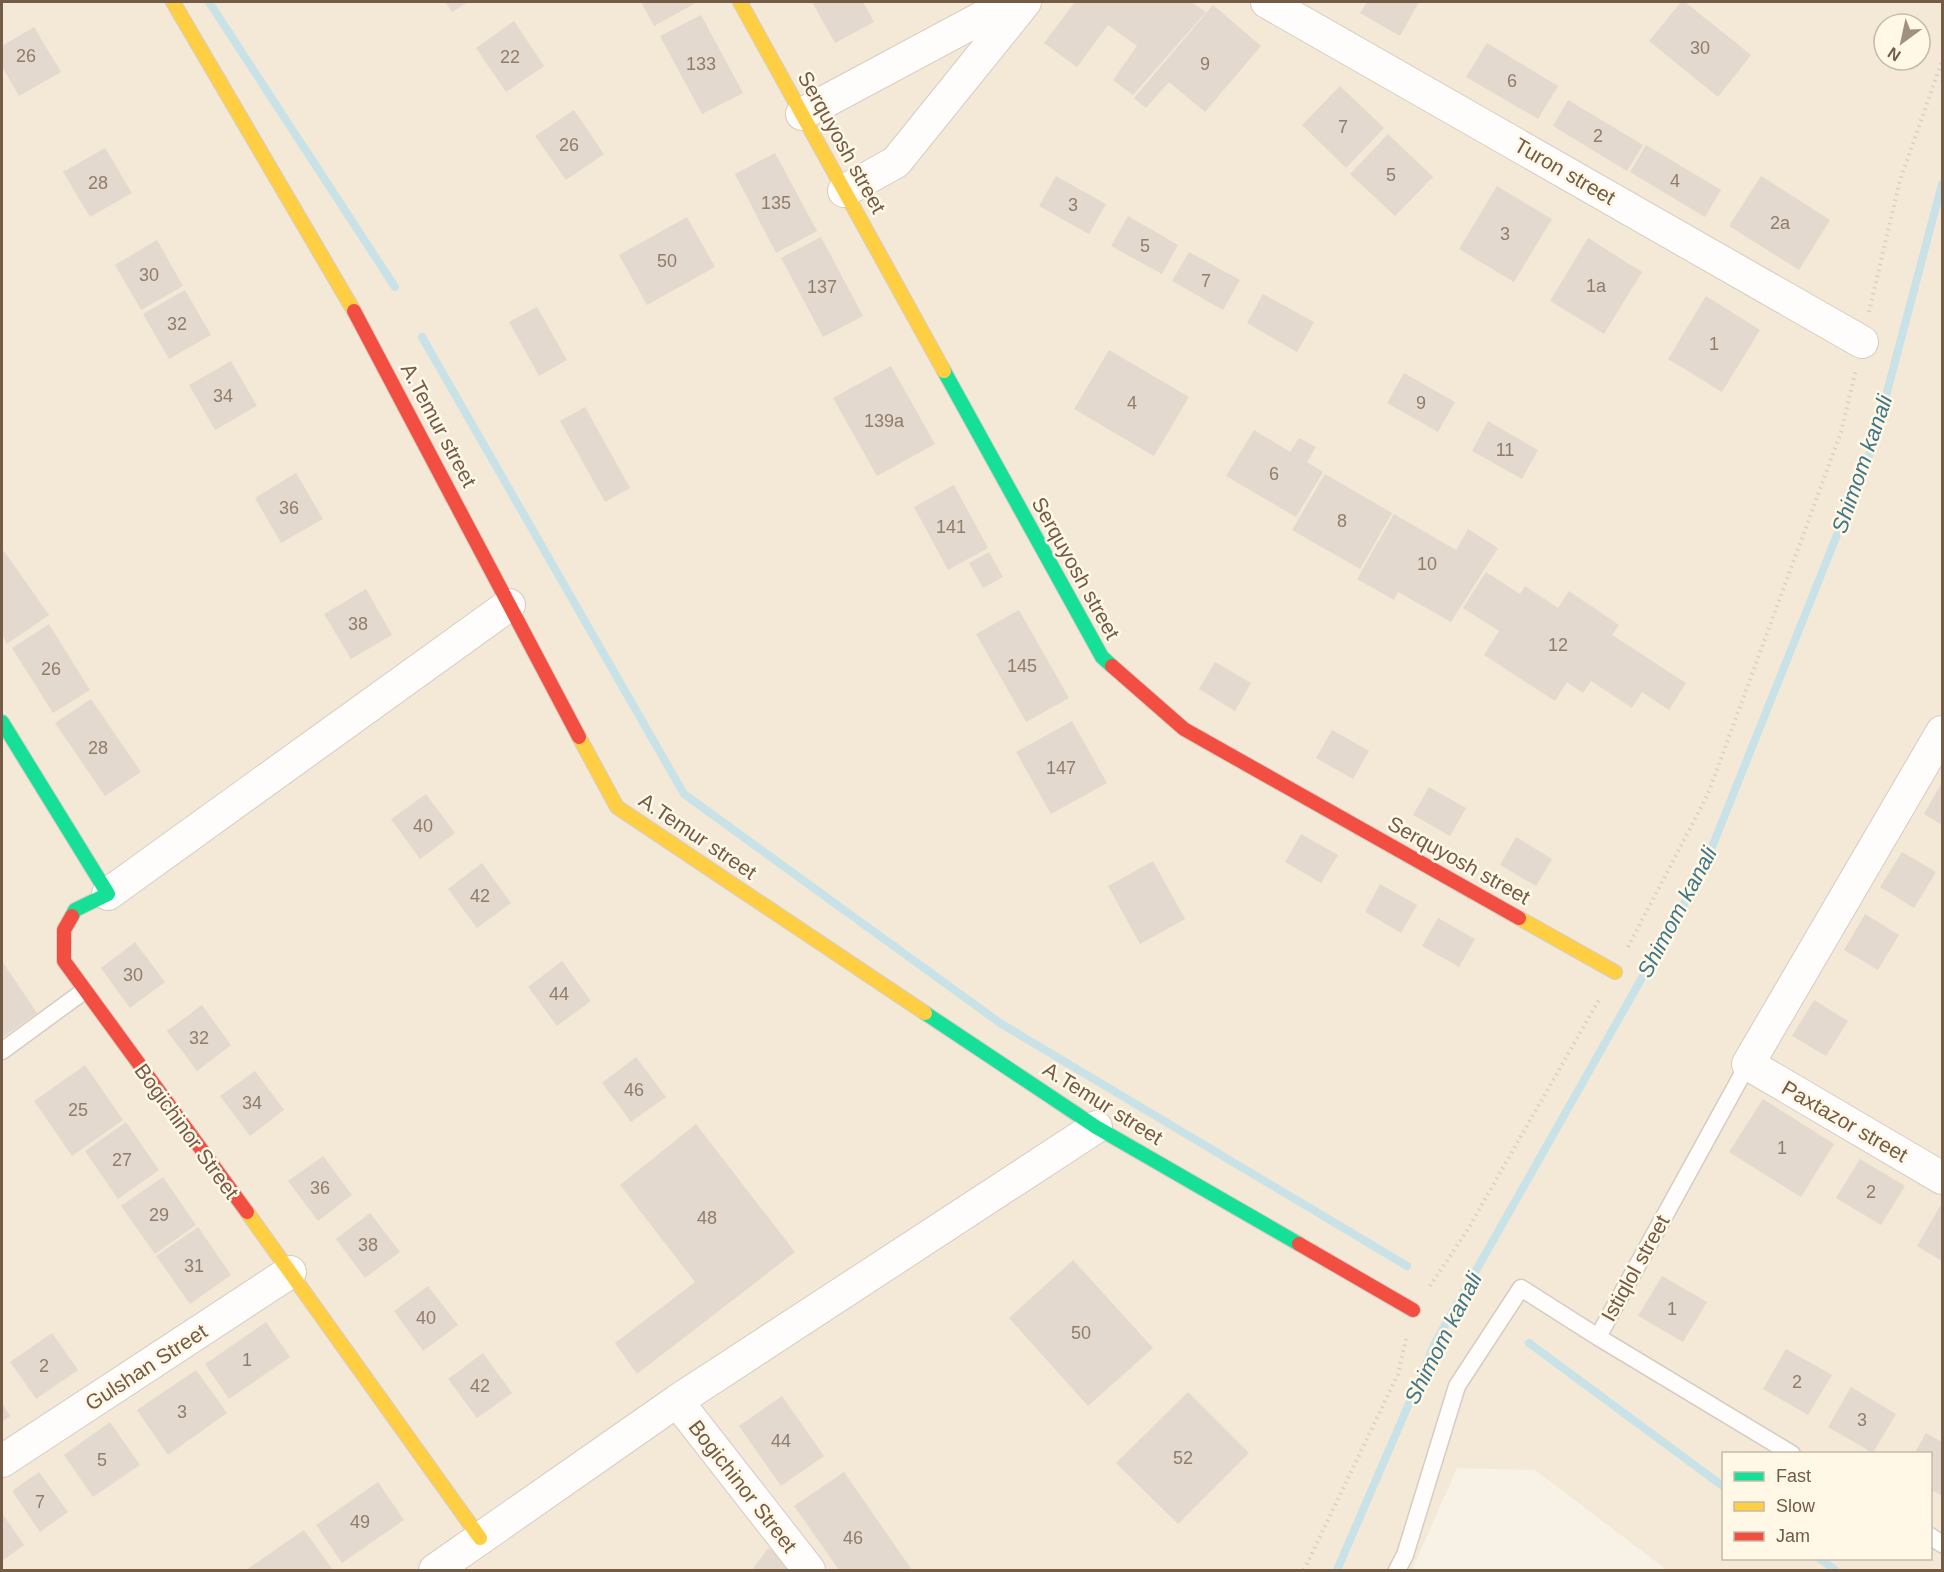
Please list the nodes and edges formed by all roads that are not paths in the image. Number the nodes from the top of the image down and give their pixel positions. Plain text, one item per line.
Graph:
1 (173, 2) edge
2 (740, 2) edge
3 (1011, 2) edge
4 (1025, 2) edge
5 (1267, 2) edge
6 (802, 114) junction
7 (844, 190) junction
8 (1862, 342) road end
9 (509, 605) junction
10 (2, 722) edge
11 (1942, 732) edge
12 (108, 894) junction
13 (1615, 972) road end
14 (84, 991) junction
15 (2, 1051) edge
16 (1748, 1064) junction
17 (1096, 1127) junction
18 (1942, 1178) edge
19 (290, 1272) junction
20 (1413, 1310) road end
21 (1598, 1337) junction
22 (677, 1401) junction
23 (1789, 1452) edge
24 (2, 1461) edge
25 (480, 1538) junction
26 (435, 1570) edge
27 (809, 1570) edge
28 (1397, 1570) edge

1 - 9 street, A.Temur street
2 - 6 street, Serquyosh street
3 - 6 street
4 - 7 street
5 - 8 street, Turon street
6 - 7 street, Serquyosh street
7 - 13 street, Serquyosh street
9 - 12 street
9 - 17 street, A.Temur street
10 - 12 street
11 - 16 street
12 - 14 street, Bogichinor Street
14 - 15 lane
14 - 19 street, Bogichinor Street
16 - 18 street, Paxtazor street
16 - 21 lane, Istiqlol street
17 - 20 street, A.Temur street
17 - 22 street
19 - 24 street, Gulshan Street
19 - 25 street, Bogichinor Street
21 - 23 lane, Istiqlol street
21 - 28 lane
22 - 25 street
22 - 27 street, Bogichinor Street
25 - 26 street

